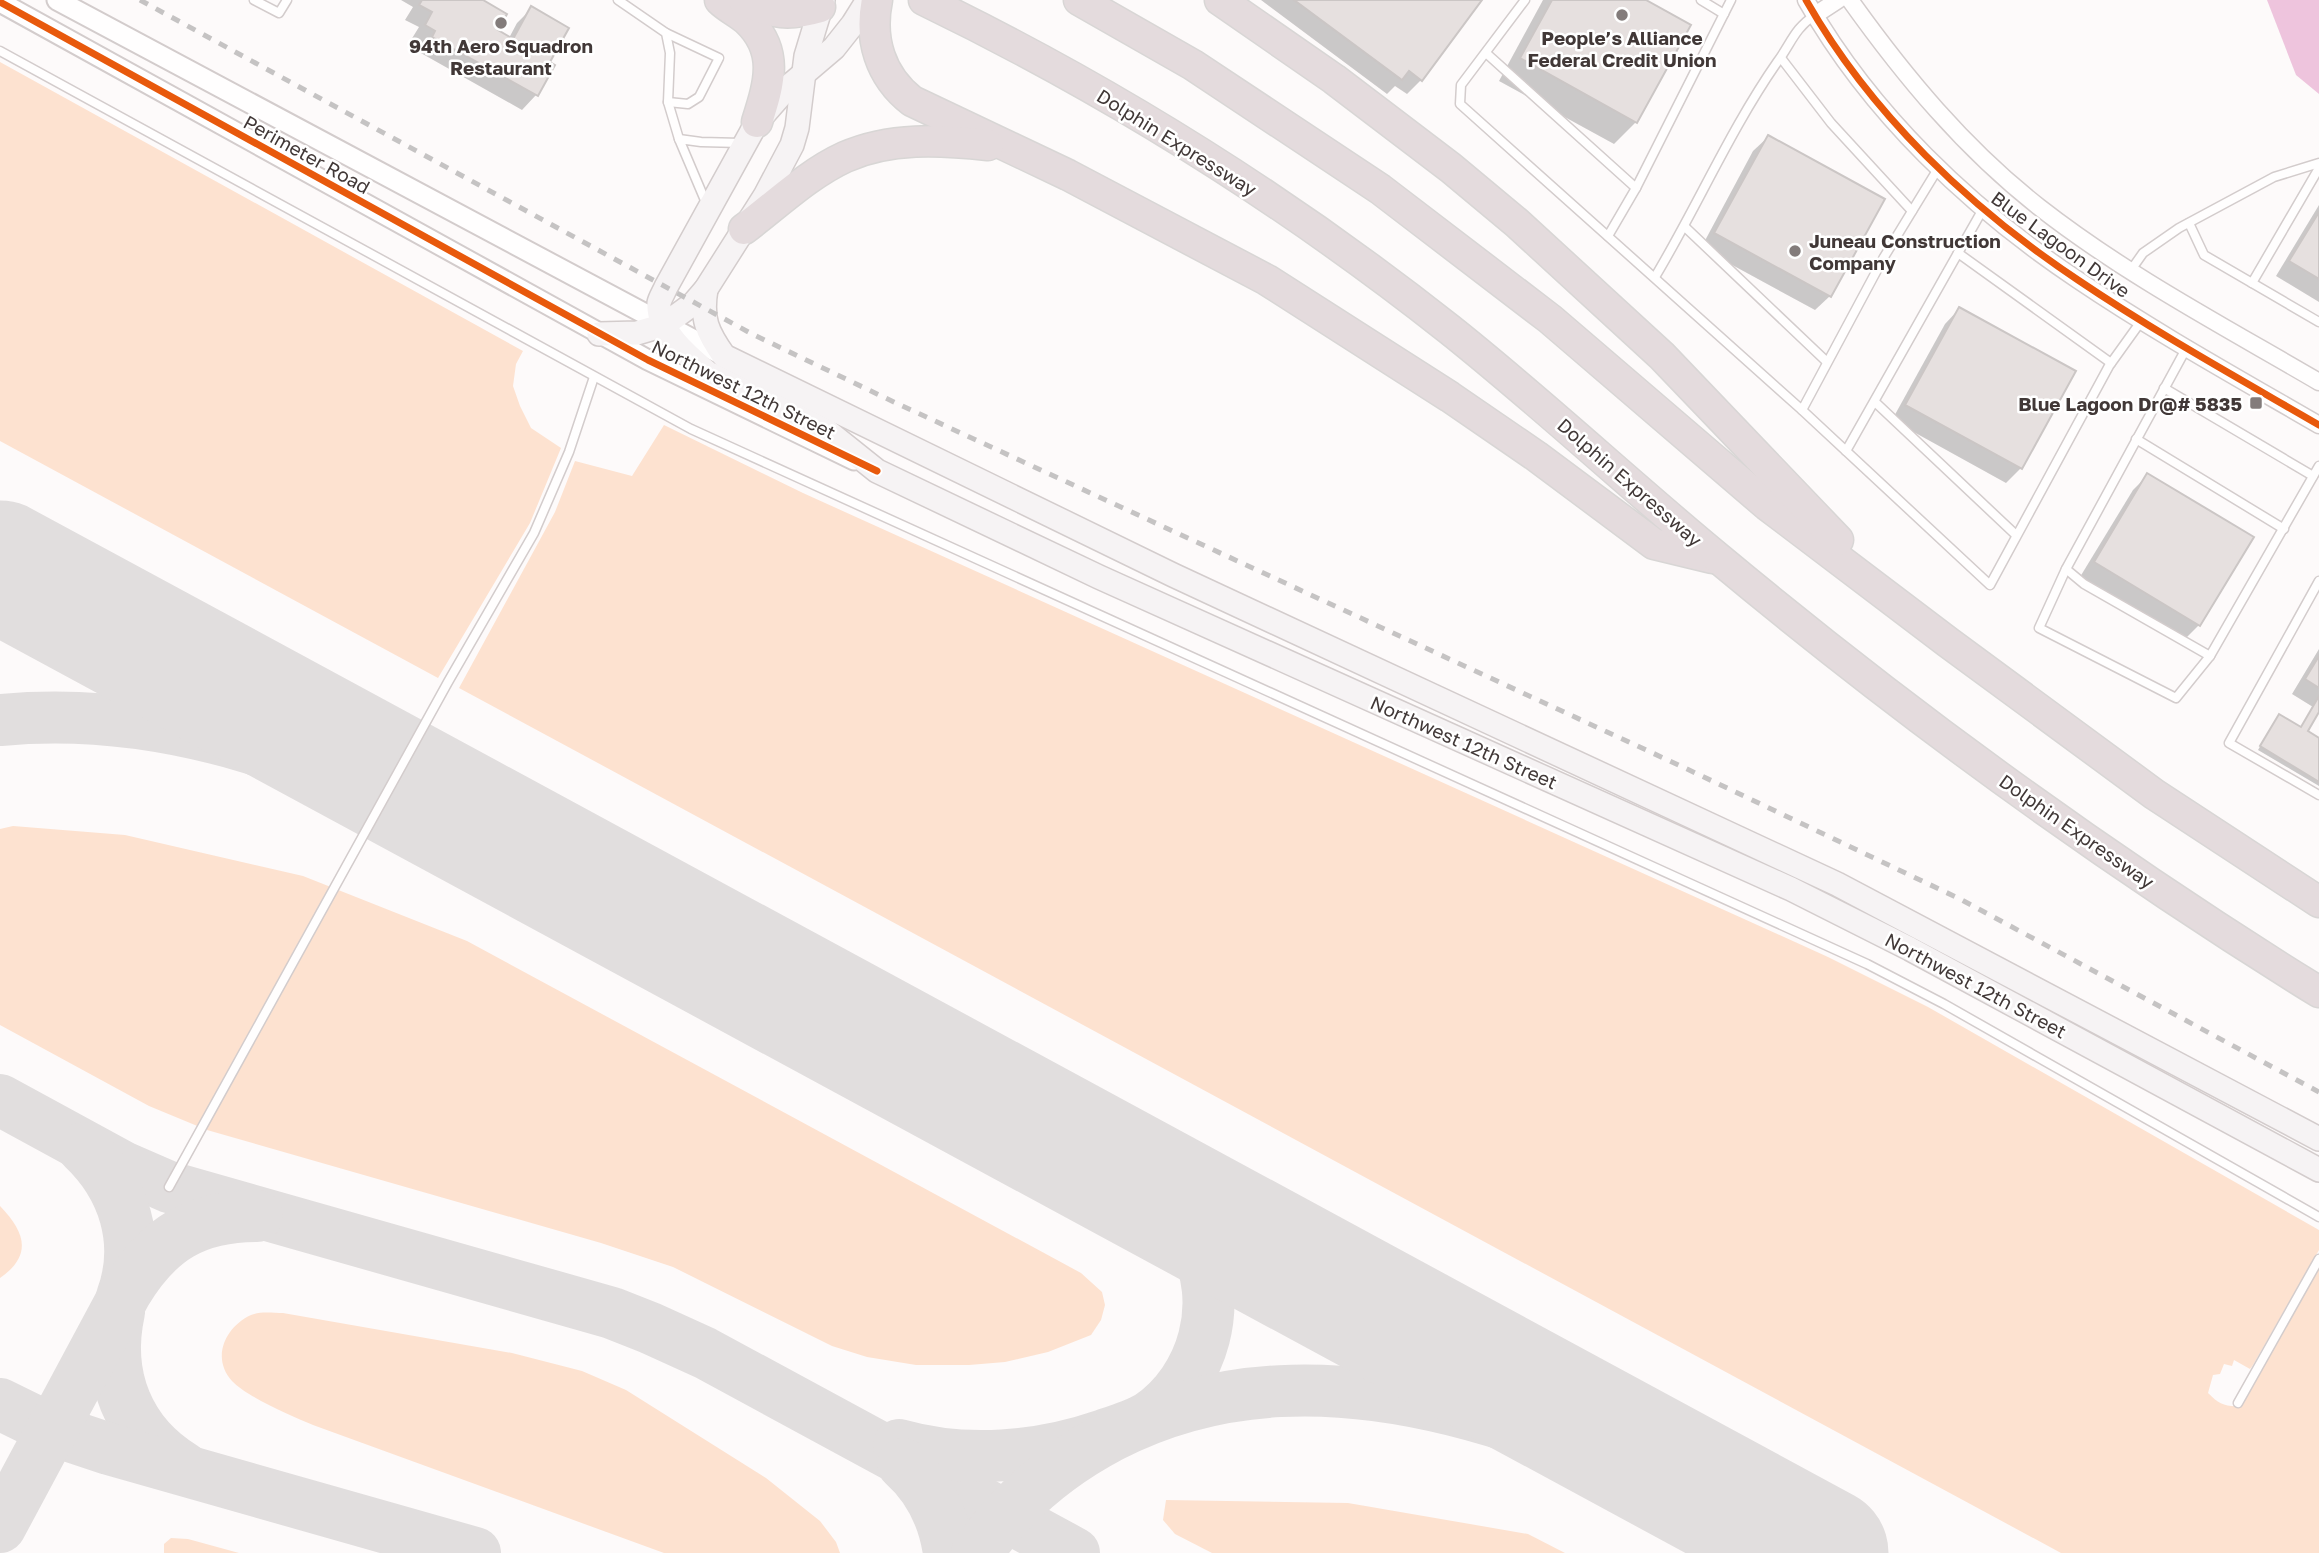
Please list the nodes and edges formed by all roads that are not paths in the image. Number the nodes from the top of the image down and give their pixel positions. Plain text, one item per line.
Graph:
1 (57, 0) edge
2 (254, 0) edge
3 (287, 0) edge
4 (618, 0) edge
5 (720, 0) edge
6 (744, 0) edge
7 (868, 0) edge
8 (877, 0) edge
9 (1079, 0) edge
10 (1220, 0) edge
11 (1525, 0) edge
12 (1701, 0) edge
13 (1731, 0) edge
14 (1806, 0) edge
15 (1838, 0) edge
16 (1850, 0) edge
17 (0, 2) edge
18 (930, 3) edge
19 (821, 4) edge
20 (1724, 14) junction
21 (1815, 15) junction
22 (666, 33) junction
23 (0, 51) edge
24 (1486, 53) junction
25 (1781, 58) junction
26 (803, 76) junction
27 (668, 102) junction
28 (750, 133) junction
29 (679, 139) junction
30 (1012, 148) junction
31 (2319, 163) edge
32 (1939, 167) junction
33 (2319, 168) edge
34 (1636, 188) junction
35 (709, 209) junction
36 (1983, 209) junction
37 (1912, 211) junction
38 (2189, 223) junction
39 (1685, 227) junction
40 (744, 229) junction
41 (1608, 236) junction
42 (1958, 253) junction
43 (2130, 270) junction
44 (1654, 277) junction
45 (2252, 283) junction
46 (706, 289) junction
47 (2142, 320) junction
48 (2319, 322) edge
49 (664, 325) junction
50 (599, 334) junction
51 (2187, 347) junction
52 (724, 356) junction
53 (1828, 362) junction
54 (2111, 363) junction
55 (594, 377) junction
56 (2319, 382) edge
57 (2164, 388) junction
58 (1875, 402) junction
59 (1802, 410) junction
60 (2319, 425) edge
61 (2136, 439) junction
62 (1846, 451) junction
63 (2319, 466) edge
64 (877, 471) junction
65 (2313, 477) junction
66 (2284, 529) junction
67 (2016, 535) junction
68 (1719, 559) junction
69 (2066, 569) junction
70 (2319, 581) edge
71 (1901, 606) junction
72 (2210, 656) junction
73 (2319, 795) edge
74 (2319, 902) edge
75 (2319, 992) edge
76 (2319, 1139) edge
77 (2319, 1170) edge
78 (169, 1187) dead end
79 (2319, 1216) edge
80 (2319, 1259) edge
81 (2238, 1403) dead end

1 - 49 street, Perimeter Road
2 - 3 lane
4 - 22 lane
5 - 28 highway
6 - 19 highway
7 - 26 main road
8 - 30 highway
9 - 71 highway
10 - 71 highway
11 - 24 lane
12 - 20 lane
13 - 20 lane
14 - 21 street, Blue Lagoon Drive
15 - 21 street
16 - 43 street, Blue Lagoon Drive
17 - 50 street, Perimeter Road
18 - 68 highway, Dolphin Expressway
19 - 26 main road
20 - 34 lane
21 - 25 lane
21 - 32 street, Blue Lagoon Drive
22 - 27 lane
22 - 27 lane
23 - 55 lane
24 - 34 lane
24 - 41 lane
25 - 37 lane
25 - 39 lane
26 - 28 main road
26 - 40 main road
27 - 29 lane
28 - 29 lane
28 - 35 main road
29 - 35 lane
30 - 40 highway
30 - 68 highway
31 - 38 lane
32 - 36 street, Blue Lagoon Drive
32 - 37 lane
33 - 45 lane
34 - 41 lane
35 - 49 main road
36 - 42 lane
36 - 47 street, Blue Lagoon Drive
37 - 53 lane
38 - 43 lane
38 - 45 lane
39 - 44 lane
39 - 53 lane
40 - 46 main road
41 - 44 lane
42 - 54 lane
42 - 58 lane
43 - 56 street, Blue Lagoon Drive
44 - 59 lane
45 - 48 lane
46 - 49 main road
46 - 52 main road
47 - 51 street, Blue Lagoon Drive
47 - 54 lane
49 - 50 main road
49 - 52 street, Northwest 12th Street
49 - 64 main road
50 - 64 street, Northwest 12th Street
51 - 57 lane
51 - 60 street, Blue Lagoon Drive
52 - 76 main road, Northwest 12th Street
53 - 59 lane
54 - 67 lane
55 - 78 lane
55 - 79 lane
57 - 61 lane
57 - 65 lane
58 - 62 lane
58 - 67 lane
59 - 62 lane
61 - 66 lane
61 - 69 lane
62 - 67 lane
63 - 65 lane
64 - 77 main road, Northwest 12th Street
65 - 66 lane
66 - 72 lane
68 - 75 highway, Dolphin Expressway
69 - 72 lane
69 - 72 lane
70 - 73 lane
71 - 74 highway
80 - 81 lane

